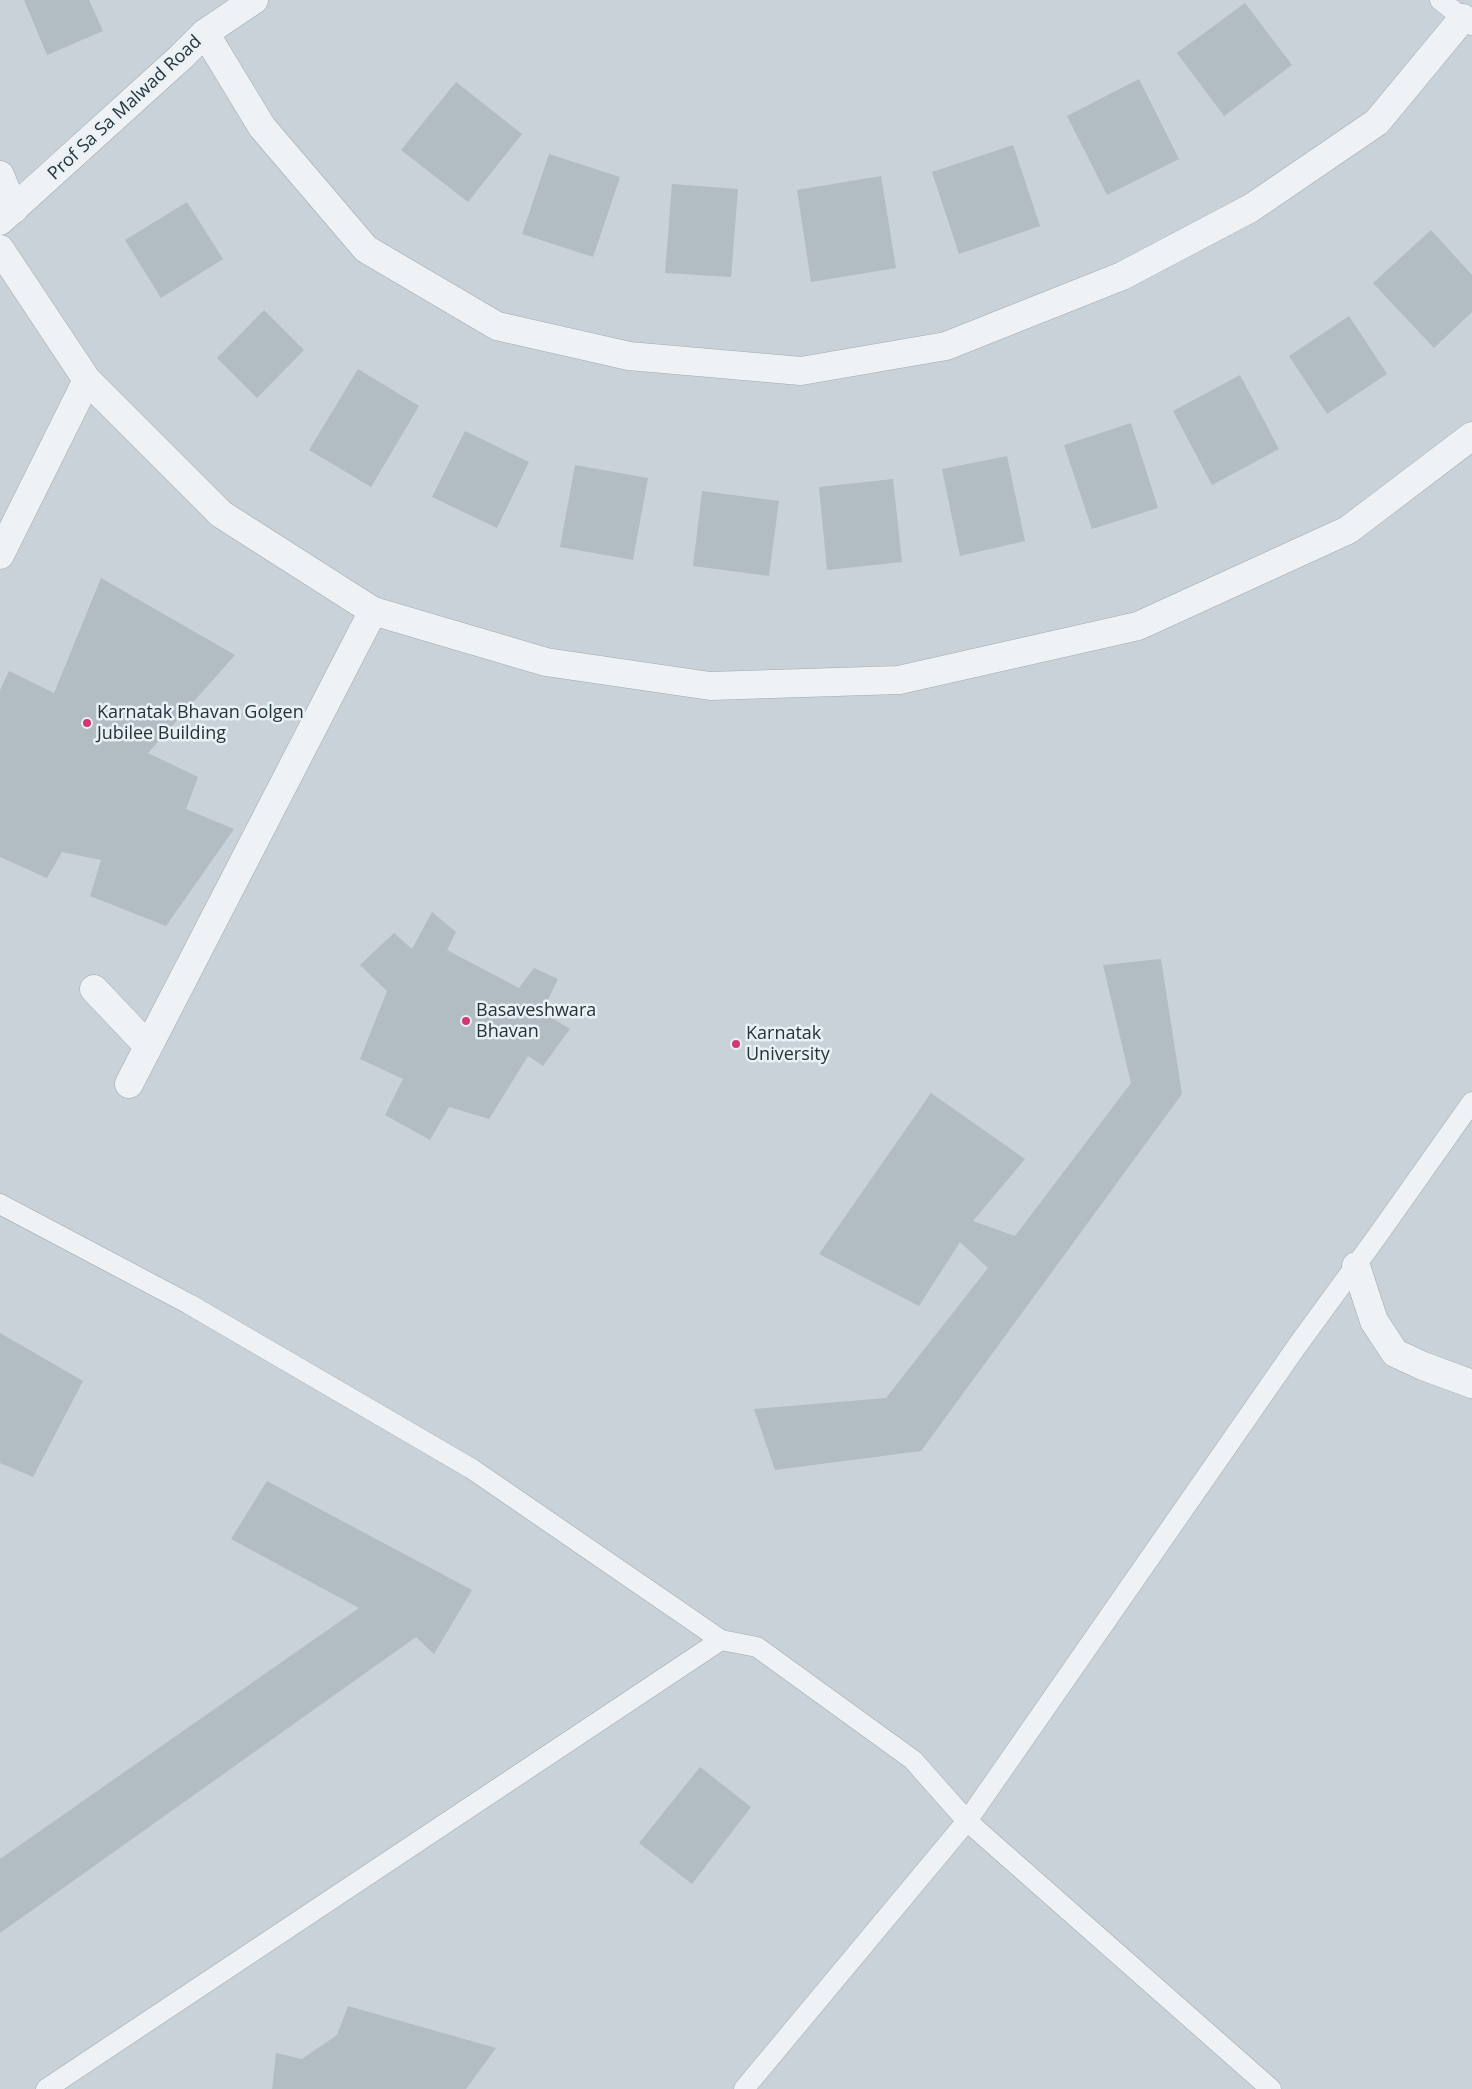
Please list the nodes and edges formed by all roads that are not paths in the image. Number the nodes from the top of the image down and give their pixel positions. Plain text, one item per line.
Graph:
1 (1440, 0) edge
2 (241, 4) edge
3 (1468, 22) edge
4 (205, 33) junction
5 (0, 175) edge
6 (7, 215) edge
7 (0, 249) edge
8 (87, 380) junction
9 (1472, 436) edge
10 (0, 555) edge
11 (373, 612) junction
12 (94, 989) dead end
13 (148, 1046) junction
14 (128, 1084) dead end
15 (1472, 1102) edge
16 (0, 1204) edge
17 (1356, 1266) junction
18 (1472, 1384) edge
19 (722, 1640) junction
20 (967, 1821) junction
21 (46, 2089) edge
22 (744, 2089) edge
23 (1271, 2089) edge

1 - 3 lane
2 - 4 street, Prof Sa Sa Malwad Road
3 - 4 street
4 - 6 street, Prof Sa Sa Malwad Road
5 - 6 street
7 - 8 street
8 - 10 street
8 - 11 street
9 - 11 street
11 - 13 street
12 - 13 street
13 - 14 street
15 - 17 lane
16 - 19 lane
17 - 18 street
17 - 20 lane
19 - 20 lane
19 - 21 lane
20 - 22 lane
20 - 23 lane

